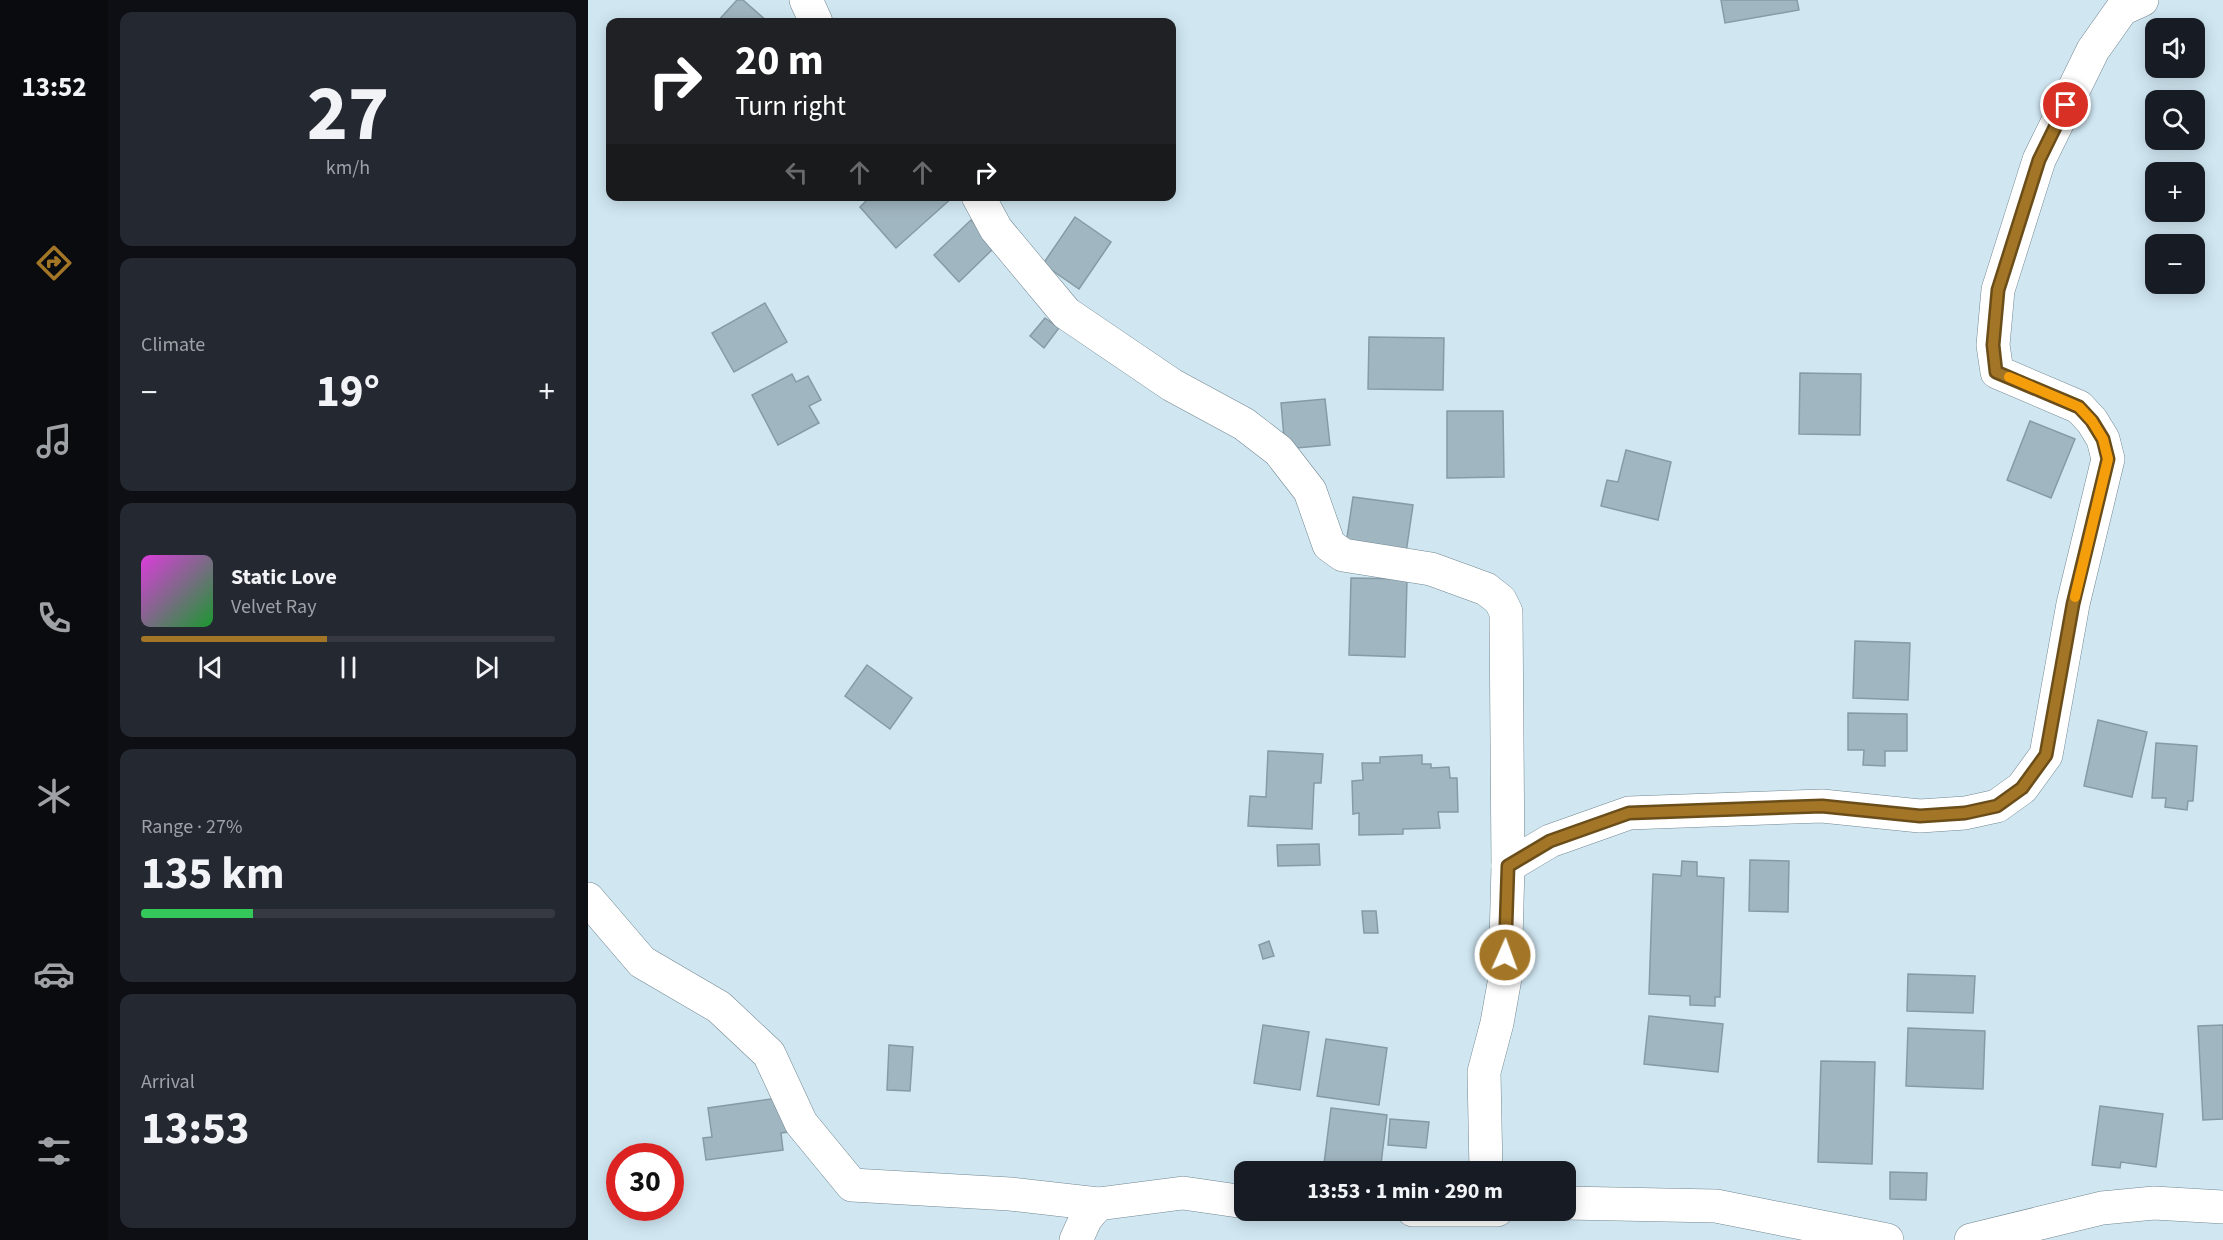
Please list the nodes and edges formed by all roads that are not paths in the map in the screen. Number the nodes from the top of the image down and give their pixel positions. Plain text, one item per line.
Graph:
1 (806, 0) edge
2 (2142, 0) edge
3 (814, 18) edge
4 (981, 201) edge
5 (1508, 866) junction
6 (588, 899) edge
7 (1486, 1161) edge
8 (1234, 1201) edge
9 (1576, 1203) edge
10 (1098, 1204) junction
11 (2223, 1207) edge
12 (1076, 1240) edge
13 (1887, 1240) edge
14 (1971, 1240) edge

1 - 3 street
2 - 5 street
4 - 5 street
5 - 7 street
6 - 10 street
8 - 10 street
9 - 13 street
10 - 12 street
11 - 14 street

